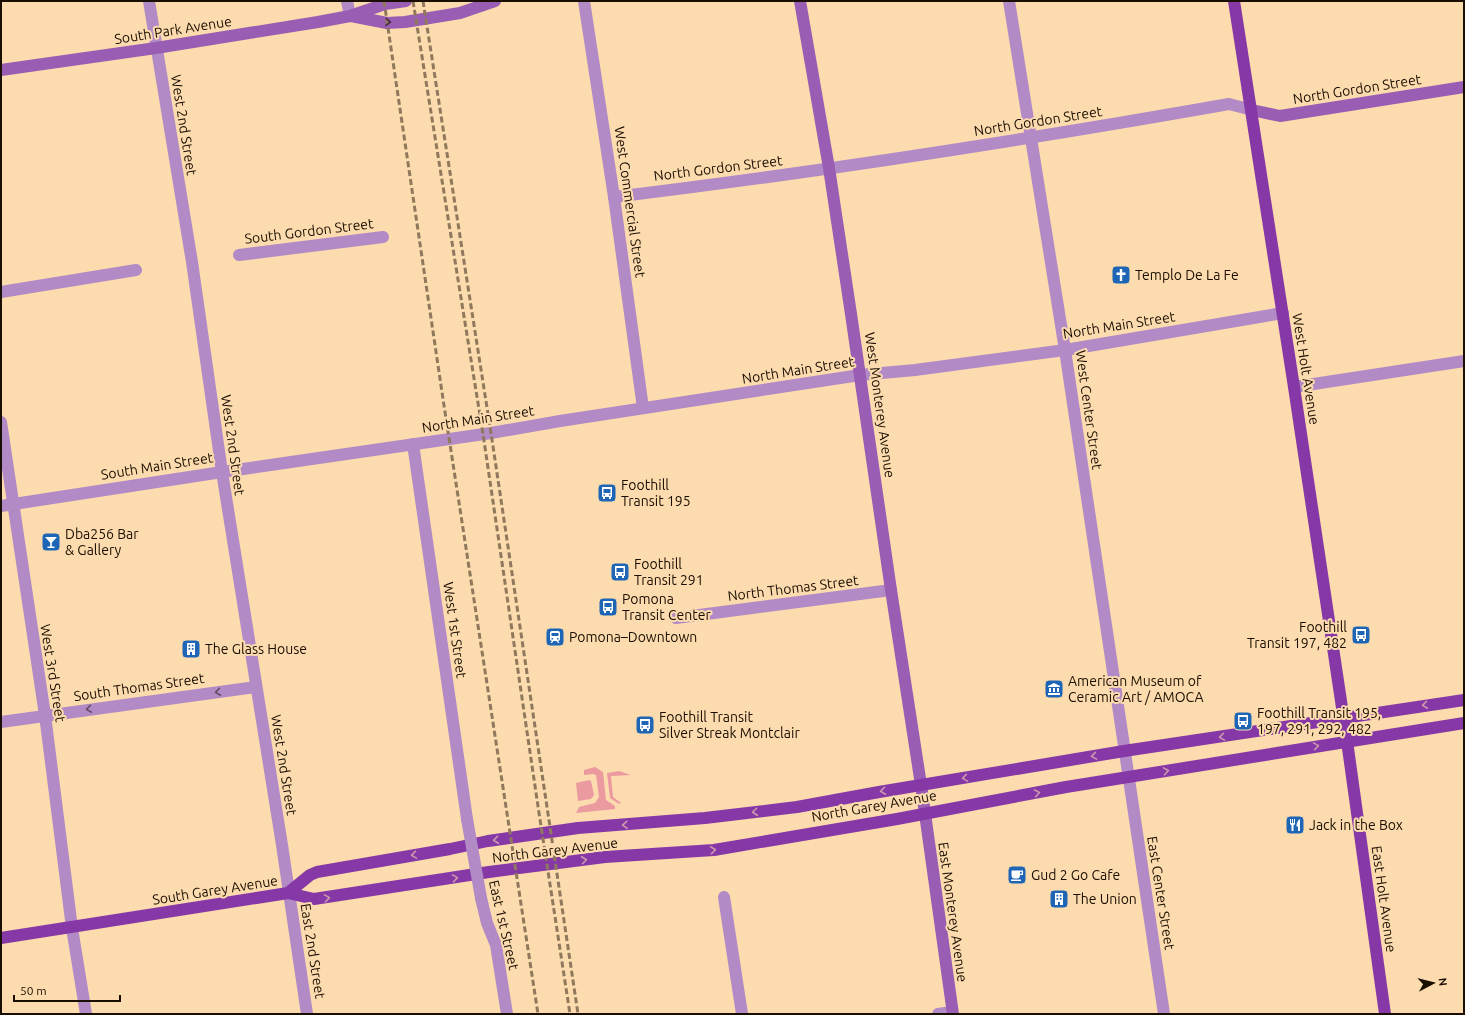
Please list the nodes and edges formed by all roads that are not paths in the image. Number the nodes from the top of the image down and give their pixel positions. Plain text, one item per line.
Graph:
1 (149, 1) edge
2 (347, 1) edge
3 (406, 1) edge
4 (495, 1) edge
5 (584, 1) edge
6 (800, 1) edge
7 (1010, 1) edge
8 (1234, 1) edge
9 (350, 16) junction
10 (156, 48) junction
11 (1, 70) edge
12 (1464, 87) edge
13 (1252, 110) junction
14 (1031, 137) junction
15 (829, 168) junction
16 (614, 197) junction
17 (382, 237) dead end
18 (239, 255) dead end
19 (136, 270) dead end
20 (1, 292) edge
21 (1283, 313) junction
22 (1065, 350) junction
23 (1464, 361) edge
24 (860, 375) junction
25 (1294, 388) junction
26 (643, 408) junction
27 (1, 422) edge
28 (413, 444) junction
29 (222, 472) junction
30 (7, 505) edge
31 (891, 590) junction
32 (676, 618) dead end
33 (256, 687) junction
34 (1464, 700) edge
35 (45, 715) junction
36 (1344, 717) junction
37 (1, 722) edge
38 (1464, 723) edge
39 (1347, 741) junction
40 (1124, 751) junction
41 (1128, 777) junction
42 (922, 785) junction
43 (925, 813) junction
44 (467, 819) joint
45 (450, 849) joint
46 (288, 894) junction
47 (724, 897) dead end
48 (72, 928) junction
49 (1, 938) edge
50 (952, 1013) edge
51 (86, 1014) edge
52 (307, 1014) edge
53 (507, 1014) edge
54 (742, 1014) edge
55 (938, 1014) edge
56 (1164, 1014) edge
57 (1385, 1014) edge

1 - 10 street, West 2nd Street
2 - 9 street
3 - 9 street
9 -> 4 street
5 - 16 street, West Commercial Street
6 - 15 street, West Monterey Avenue
7 - 14 street, West Center Street
8 - 13 main road, West Holt Avenue
9 - 10 street, South Park Avenue
10 - 11 street, South Park Avenue
10 - 29 street, West 2nd Street
12 - 13 street, North Gordon Street
13 - 14 street, North Gordon Street
13 - 21 main road, West Holt Avenue
14 - 15 street, North Gordon Street
14 - 22 street, West Center Street
15 - 16 street, North Gordon Street
15 - 24 street, West Monterey Avenue
16 - 26 street, West Commercial Street
17 - 18 street, South Gordon Street
19 - 20 street
21 - 22 street, North Main Street
21 - 25 main road, West Holt Avenue
22 - 24 street, North Main Street
22 - 40 street, West Center Street
23 - 25 street
24 - 26 street, North Main Street
24 - 31 street, West Monterey Avenue
25 - 36 main road, West Holt Avenue
26 - 28 street, North Main Street
27 - 30 street, West 3rd Street
28 - 29 street, South Main Street
28 - 44 street, West 1st Street
29 - 30 street, South Main Street
29 - 33 street, West 2nd Street
30 - 35 street, West 3rd Street
31 - 32 street, North Thomas Street
31 - 42 street, West Monterey Avenue
33 -> 35 street, South Thomas Street
33 - 46 street, West 2nd Street
34 -> 36 main road, North Garey Avenue
35 - 37 street, South Thomas Street
35 - 48 street, West 3rd Street
36 - 39 main road, West Holt Avenue
36 -> 40 main road, North Garey Avenue
38 - 39 main road, North Garey Avenue
41 -> 39 main road, North Garey Avenue
39 - 57 main road, East Holt Avenue
40 - 41 street, West Center Street
40 -> 42 main road, North Garey Avenue
43 -> 41 main road, North Garey Avenue
41 - 56 street, East Center Street
42 - 43 street, West Monterey Avenue
42 -> 45 main road, North Garey Avenue
46 -> 43 main road, North Garey Avenue
43 - 50 street, East Monterey Avenue
44 - 53 street, East 1st Street, bridge
45 -> 46 main road, South Garey Avenue
46 - 48 main road, South Garey Avenue
46 - 52 street, East 2nd Street
47 - 54 street
48 - 49 main road, South Garey Avenue
48 - 51 street, West 3rd Street
50 - 55 street

